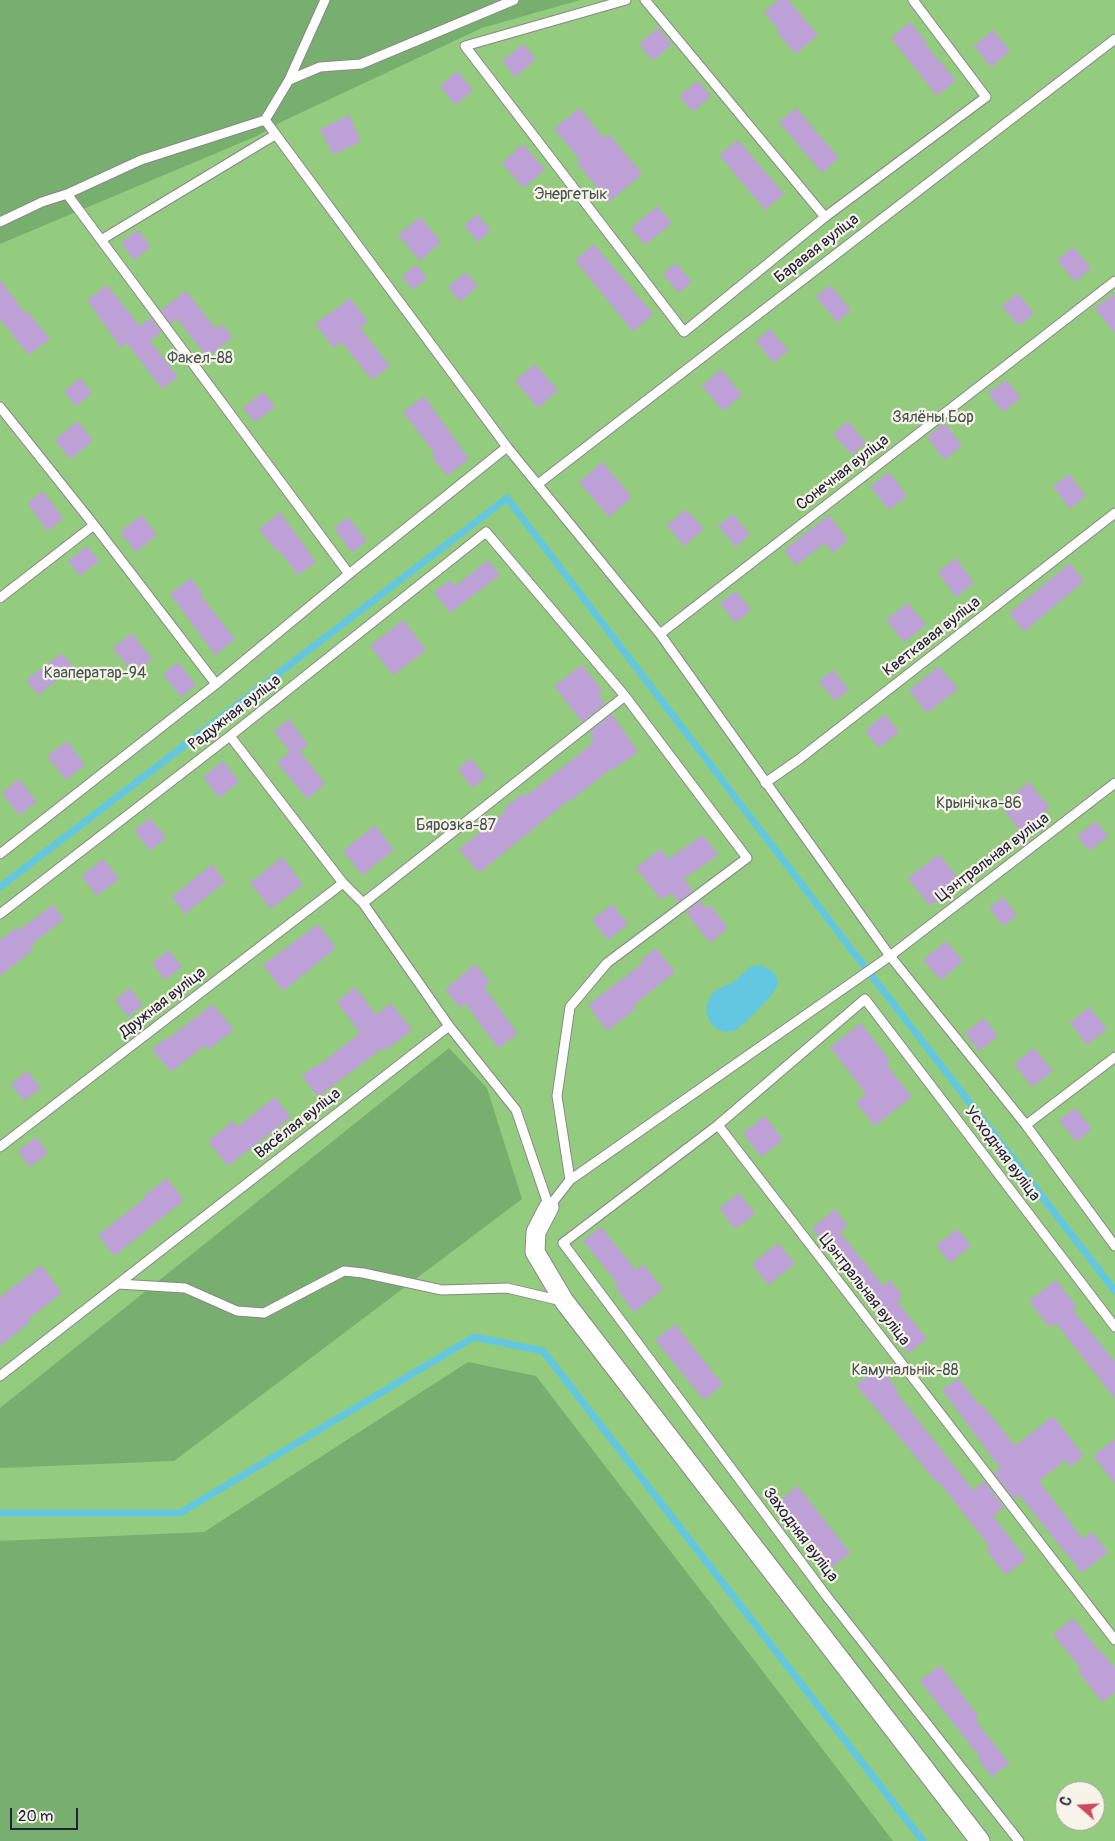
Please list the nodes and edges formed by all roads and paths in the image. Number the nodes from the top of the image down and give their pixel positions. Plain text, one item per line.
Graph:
1 (325, 0) edge
2 (514, 0) edge
3 (626, 0) edge
4 (645, 0) edge
5 (913, 0) edge
6 (1115, 38) edge
7 (289, 80) junction
8 (265, 120) junction
9 (275, 135) junction
10 (66, 194) junction
11 (825, 217) junction
12 (0, 222) edge
13 (101, 240) junction
14 (1115, 281) edge
15 (0, 407) edge
16 (508, 447) junction
17 (538, 484) junction
18 (1115, 514) edge
19 (94, 525) junction
20 (349, 574) junction
21 (0, 598) edge
22 (660, 634) junction
23 (216, 684) junction
24 (625, 696) junction
25 (230, 736) junction
26 (765, 783) junction
27 (1115, 784) edge
28 (0, 854) edge
29 (343, 883) junction
30 (363, 903) junction
31 (0, 914) edge
32 (890, 956) junction
33 (449, 1026) junction
34 (1115, 1057) edge
35 (718, 1125) junction
36 (1026, 1125) junction
37 (0, 1147) edge
38 (570, 1180) junction
39 (549, 1207) junction
40 (1115, 1246) edge
41 (118, 1284) junction
42 (564, 1302) junction
43 (1115, 1327) edge
44 (0, 1376) edge
45 (1115, 1640) edge
46 (980, 1841) edge
47 (1019, 1841) edge

1 - 7 lane
2 - 7 lane
3 - 11 lane
4 - 11 lane
5 - 11 lane
6 - 17 lane, Баравая вуліца
7 - 8 lane
8 - 9 lane
8 - 10 lane
9 - 13 lane
9 - 16 lane
10 - 12 lane
10 - 13 lane
13 - 20 lane
14 - 22 lane, Сонечная вуліца
15 - 19 lane
16 - 17 lane
16 - 20 lane
17 - 22 lane
18 - 26 lane, Кветкавая вуліца
19 - 21 lane
19 - 23 lane
20 - 23 lane
22 - 26 lane
23 - 28 lane
24 - 25 lane, Радужная вуліца
24 - 30 lane
24 - 38 lane
25 - 29 lane
25 - 31 lane, Радужная вуліца
26 - 32 lane
27 - 32 lane, Цэнтральная вуліца
29 - 30 lane
29 - 37 lane, Дружная вуліца
30 - 33 lane
32 - 36 lane
32 - 38 lane, Цэнтральная вуліца
33 - 39 lane
33 - 41 lane, Вясёлая вуліца
34 - 36 lane
35 - 43 lane, Усходняя вуліца
35 - 45 lane, Цэнтральная вуліца
35 - 47 lane, Заходняя вуліца
36 - 40 lane
38 - 39 lane, Цэнтральная вуліца
39 - 42 street
41 - 42 lane
41 - 44 lane, Вясёлая вуліца
42 - 46 street

